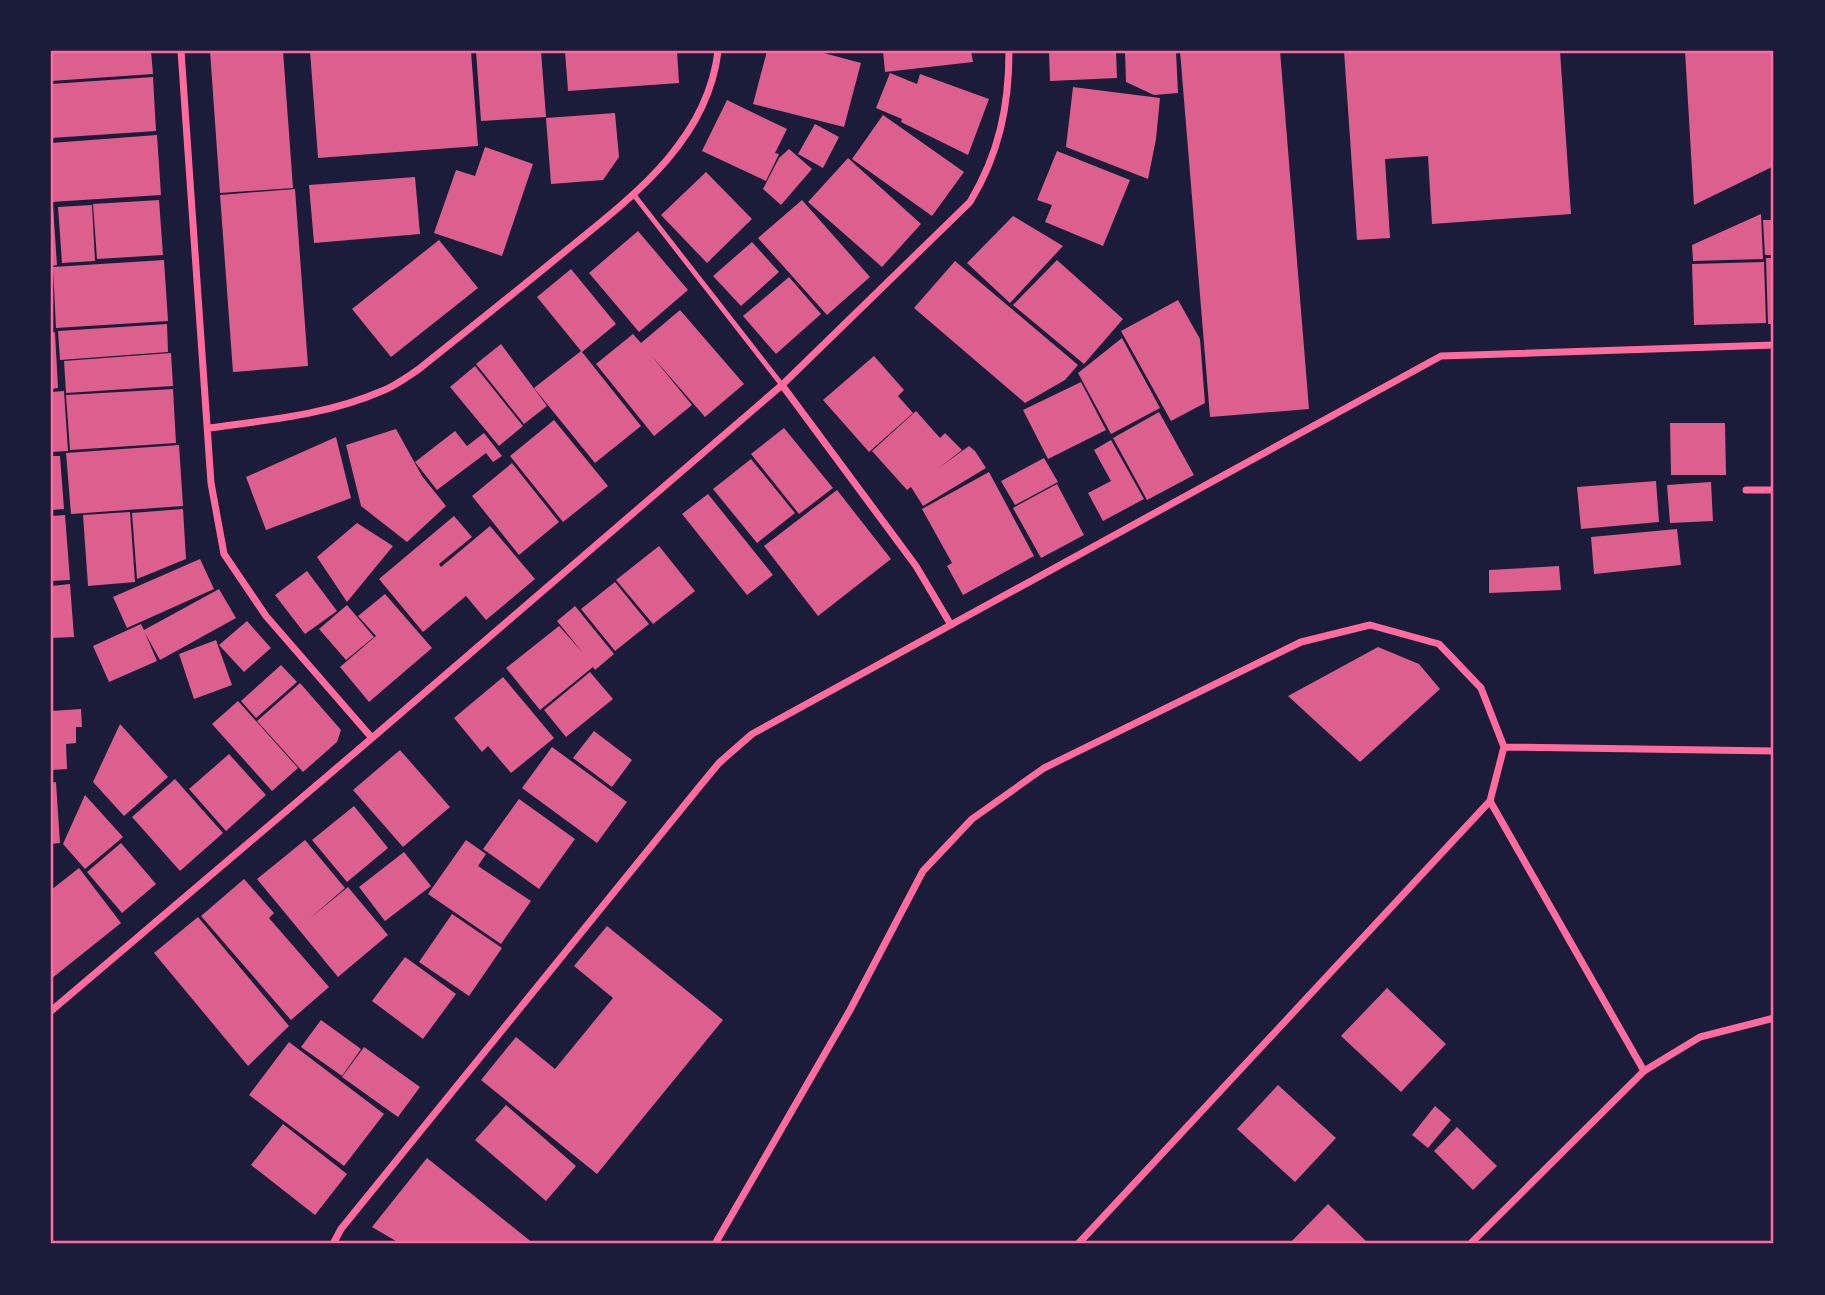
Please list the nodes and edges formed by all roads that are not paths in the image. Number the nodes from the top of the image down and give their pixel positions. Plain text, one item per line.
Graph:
1 (181, 51) edge
2 (718, 51) edge
3 (1009, 51) edge
4 (634, 195) junction
5 (1774, 345) edge
6 (782, 385) junction
7 (209, 428) junction
8 (1746, 490) dead end
9 (1774, 490) edge
10 (951, 625) junction
11 (372, 738) junction
12 (1504, 747) junction
13 (1774, 751) edge
14 (1490, 800) junction
15 (51, 1011) edge
16 (1774, 1018) edge
17 (1644, 1071) junction
18 (333, 1244) edge
19 (715, 1244) edge
20 (1078, 1244) edge
21 (1470, 1244) edge

1 - 7 street
2 - 4 street
3 - 6 street
4 - 6 lane
4 - 7 street
5 - 10 street
6 - 10 street
6 - 11 street
7 - 11 street
8 - 9 street
10 - 18 street
11 - 15 street
12 - 13 street
12 - 14 street
12 - 19 street
14 - 17 street
14 - 20 street
16 - 17 street
17 - 21 street

